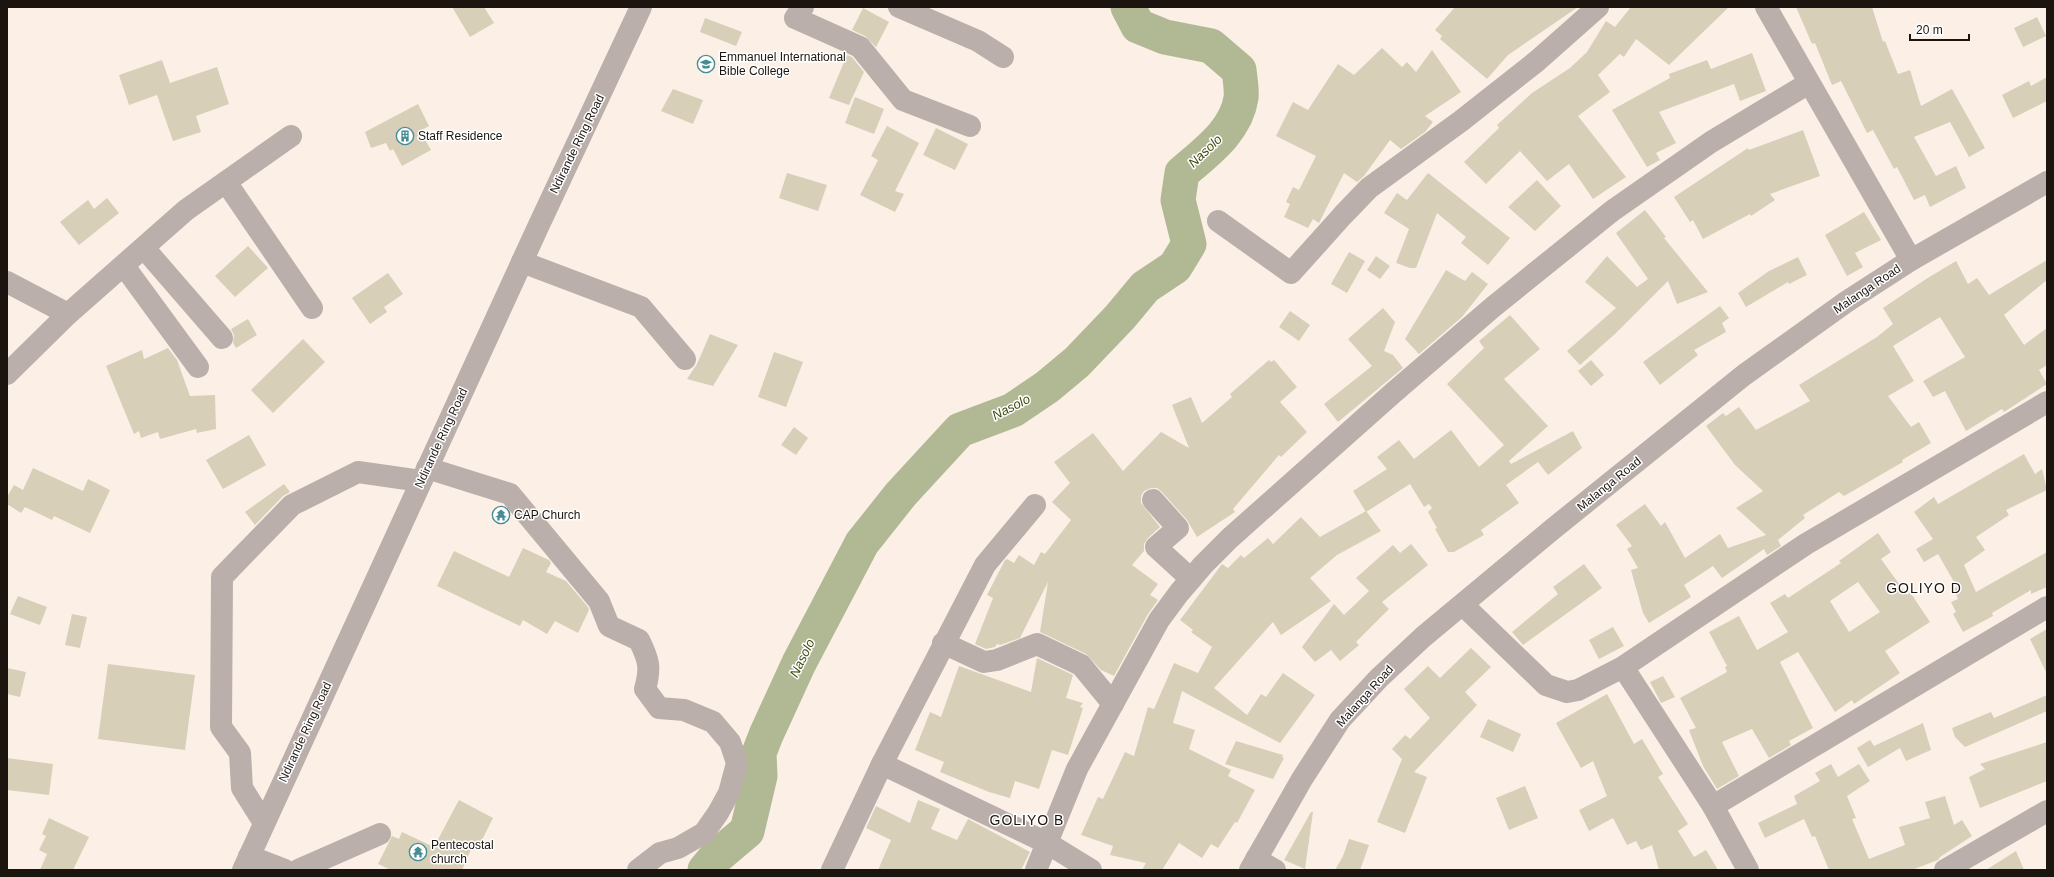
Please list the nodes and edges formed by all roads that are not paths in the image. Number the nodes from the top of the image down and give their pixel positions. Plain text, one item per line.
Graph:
1 (641, 7) edge
2 (803, 7) edge
3 (899, 7) edge
4 (1598, 7) edge
5 (1766, 7) edge
6 (1003, 57) dead end
7 (1809, 83) junction
8 (970, 126) dead end
9 (291, 136) dead end
10 (226, 182) junction
11 (2047, 182) edge
12 (1218, 221) dead end
13 (144, 248) junction
14 (1911, 260) junction
15 (522, 262) junction
16 (124, 266) junction
17 (7, 282) edge
18 (312, 308) dead end
19 (68, 314) junction
20 (222, 338) dead end
21 (685, 359) dead end
22 (198, 367) dead end
23 (7, 374) edge
24 (2047, 402) edge
25 (424, 474) junction
26 (1153, 500) dead end
27 (1035, 504) dead end
28 (1191, 579) junction
29 (1463, 605) junction
30 (2047, 606) edge
31 (944, 643) junction
32 (1623, 667) junction
33 (1113, 704) junction
34 (882, 764) junction
35 (1713, 806) junction
36 (2047, 811) edge
37 (264, 823) junction
38 (380, 834) dead end
39 (1047, 843) junction
40 (246, 863) edge
41 (1253, 865) edge
42 (285, 870) edge
43 (298, 870) edge
44 (638, 870) edge
45 (832, 870) edge
46 (1036, 870) edge
47 (1091, 870) edge
48 (1275, 870) edge
49 (1748, 870) edge
50 (1946, 870) edge

1 - 15 street, Ndirande Ring Road
2 - 8 street
3 - 6 street
4 - 12 street
5 - 7 street
7 - 14 street
7 - 28 street
9 - 10 street
10 - 13 street
10 - 18 street
11 - 14 street, Malanga Road
13 - 16 street
13 - 20 street
14 - 29 street, Malanga Road
15 - 21 street
15 - 25 street, Ndirande Ring Road
16 - 19 street
16 - 22 street
17 - 19 street
19 - 23 street
24 - 32 street
25 - 37 street, Ndirande Ring Road
25 - 37 street
25 - 44 street
26 - 28 street
27 - 31 street
28 - 33 street
29 - 32 street
29 - 41 street, Malanga Road
30 - 35 street
31 - 33 street
31 - 34 street
32 - 35 street
33 - 39 street
34 - 39 street
34 - 45 street
35 - 49 street
36 - 50 street
37 - 40 street, Ndirande Ring Road
38 - 43 street
39 - 46 street
39 - 47 street
40 - 42 street
41 - 48 street

